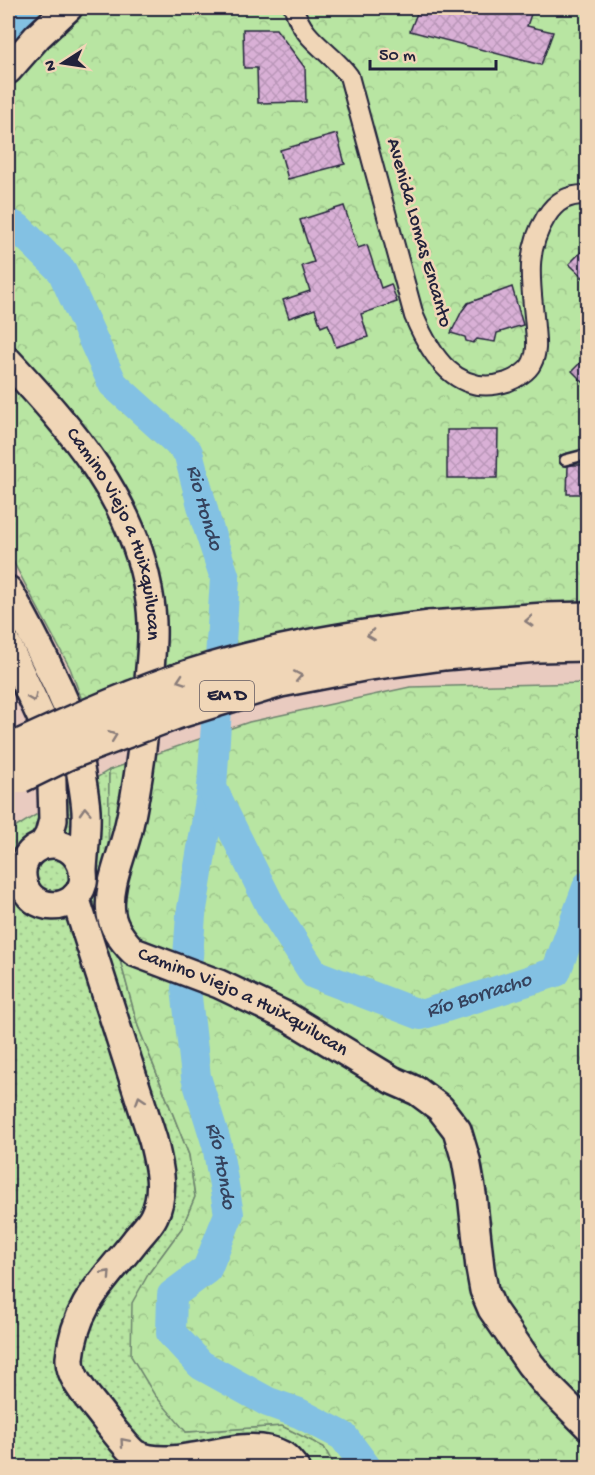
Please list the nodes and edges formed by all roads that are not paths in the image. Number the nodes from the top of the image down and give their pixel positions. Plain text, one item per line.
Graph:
1 (68, 8) edge
2 (294, 8) edge
3 (8, 70) edge
4 (588, 195) edge
5 (8, 361) edge
6 (588, 453) edge
7 (565, 460) dead end
8 (8, 590) edge
9 (588, 620) edge
10 (436, 640) junction
11 (588, 644) edge
12 (8, 646) edge
13 (12, 766) edge
14 (43, 845) junction
15 (83, 870) junction
16 (15, 882) edge
17 (75, 897) junction
18 (588, 1426) edge
19 (295, 1467) edge

1 - 3 main road
2 - 4 street, Avenida Lomas Encanto
5 - 18 main road, Camino Viejo a Huixquilucan
6 - 7 lane
15 -> 8 main road
9 -> 10 highway, EM D
10 - 11 highway, EM D
10 - 13 highway, EM D, bridge
12 -> 14 main road
14 - 15 main road
14 - 16 main road
15 - 17 main road
16 - 17 main road
19 -> 17 main road

